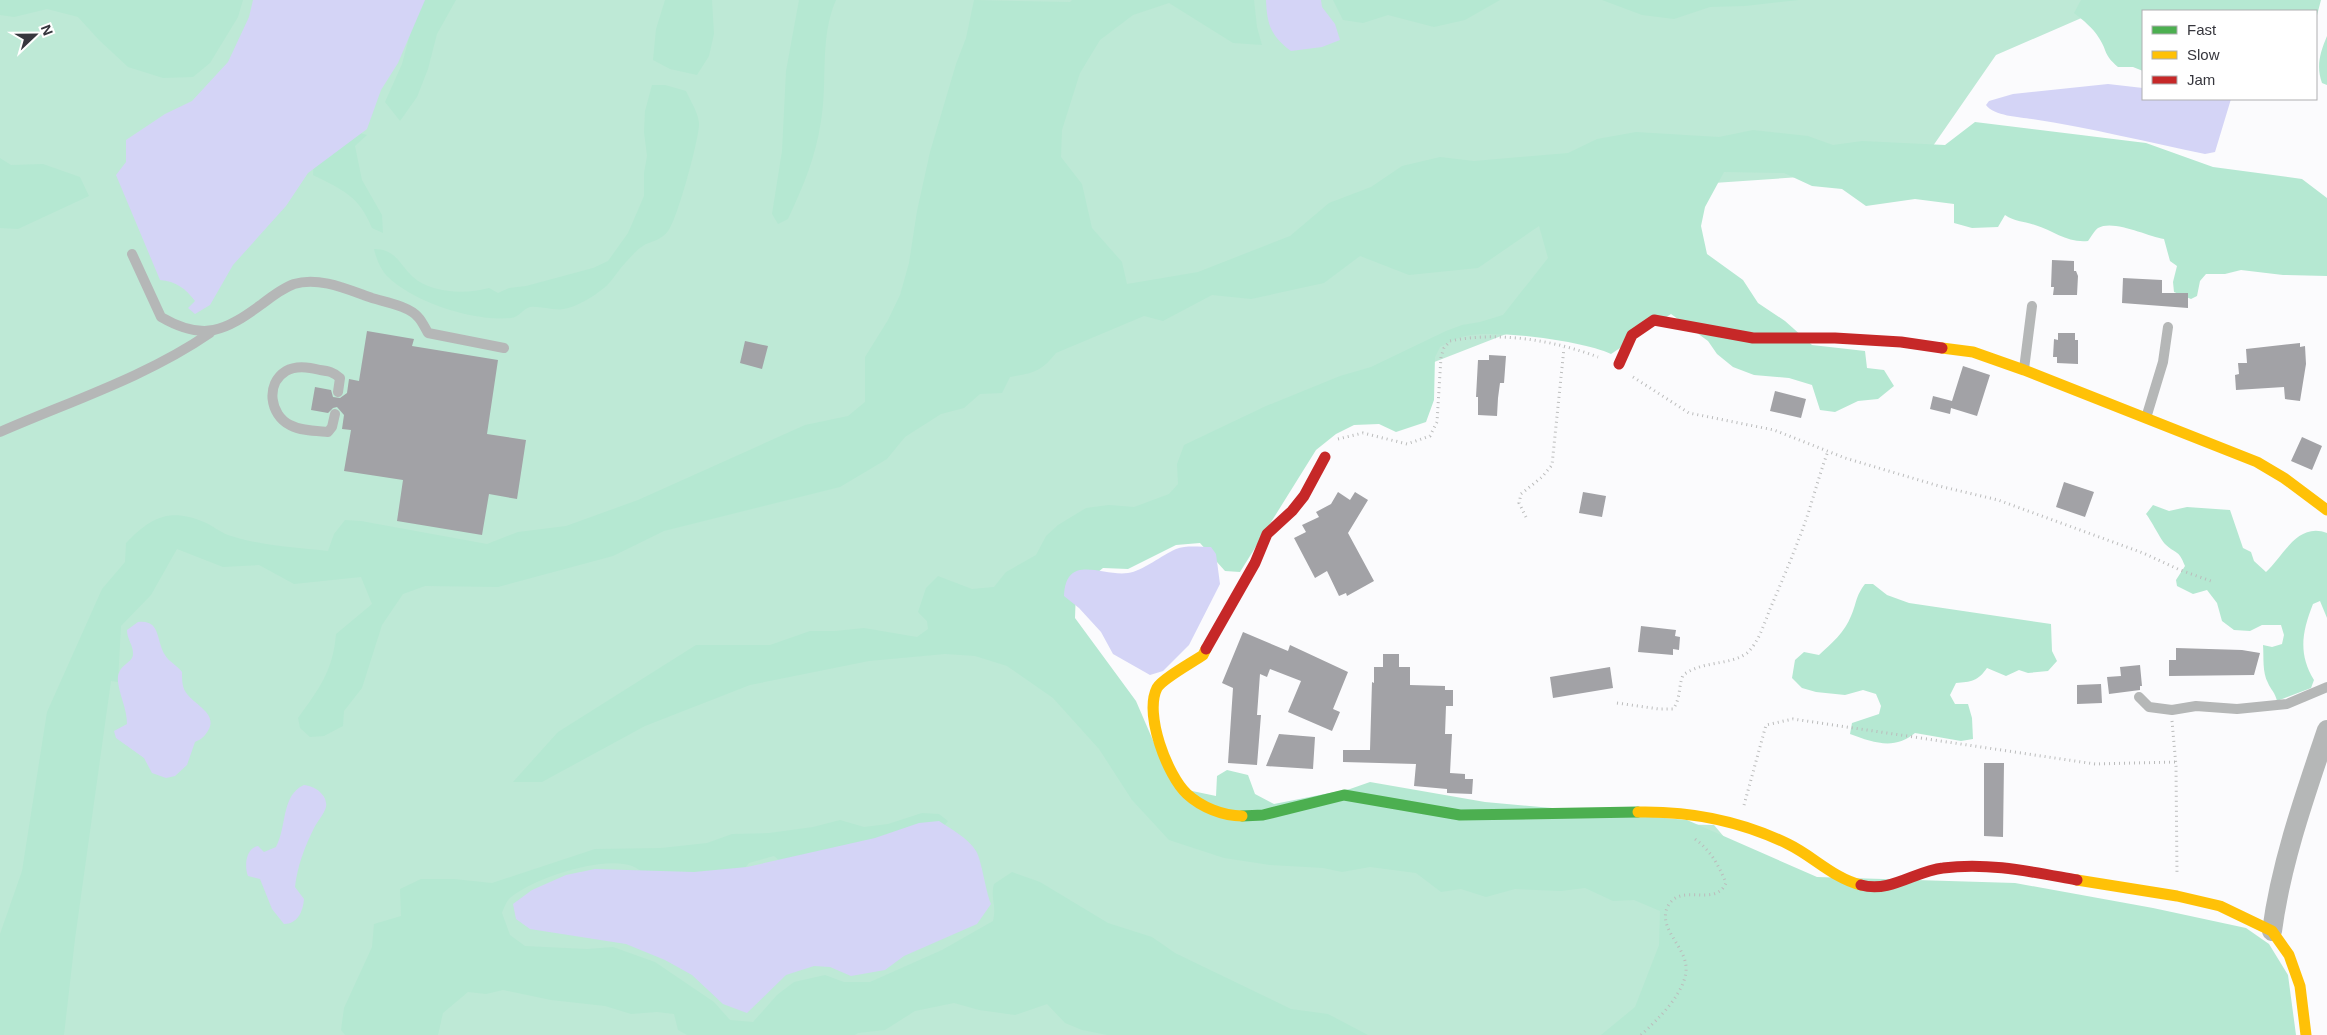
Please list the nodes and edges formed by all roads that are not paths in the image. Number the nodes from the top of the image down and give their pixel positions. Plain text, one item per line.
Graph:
1 (132, 254) dead end
2 (2032, 306) dead end
3 (2168, 327) dead end
4 (210, 333) junction
5 (504, 348) dead end
6 (1619, 364) road end
7 (2024, 370) junction
8 (338, 392) dead end
9 (335, 414) dead end
10 (2145, 419) junction
11 (0, 432) edge
12 (1324, 457) road end
13 (2327, 510) edge
14 (2327, 688) edge
15 (2139, 697) dead end
16 (2327, 730) edge
17 (2272, 931) junction
18 (2306, 1035) edge

1 - 4 lane
2 - 7 lane
3 - 10 lane
4 - 5 lane
4 - 11 lane
6 - 7 street
7 - 10 street
8 - 9 lane
10 - 13 street
12 - 17 street
14 - 15 lane
16 - 17 street
17 - 18 street

